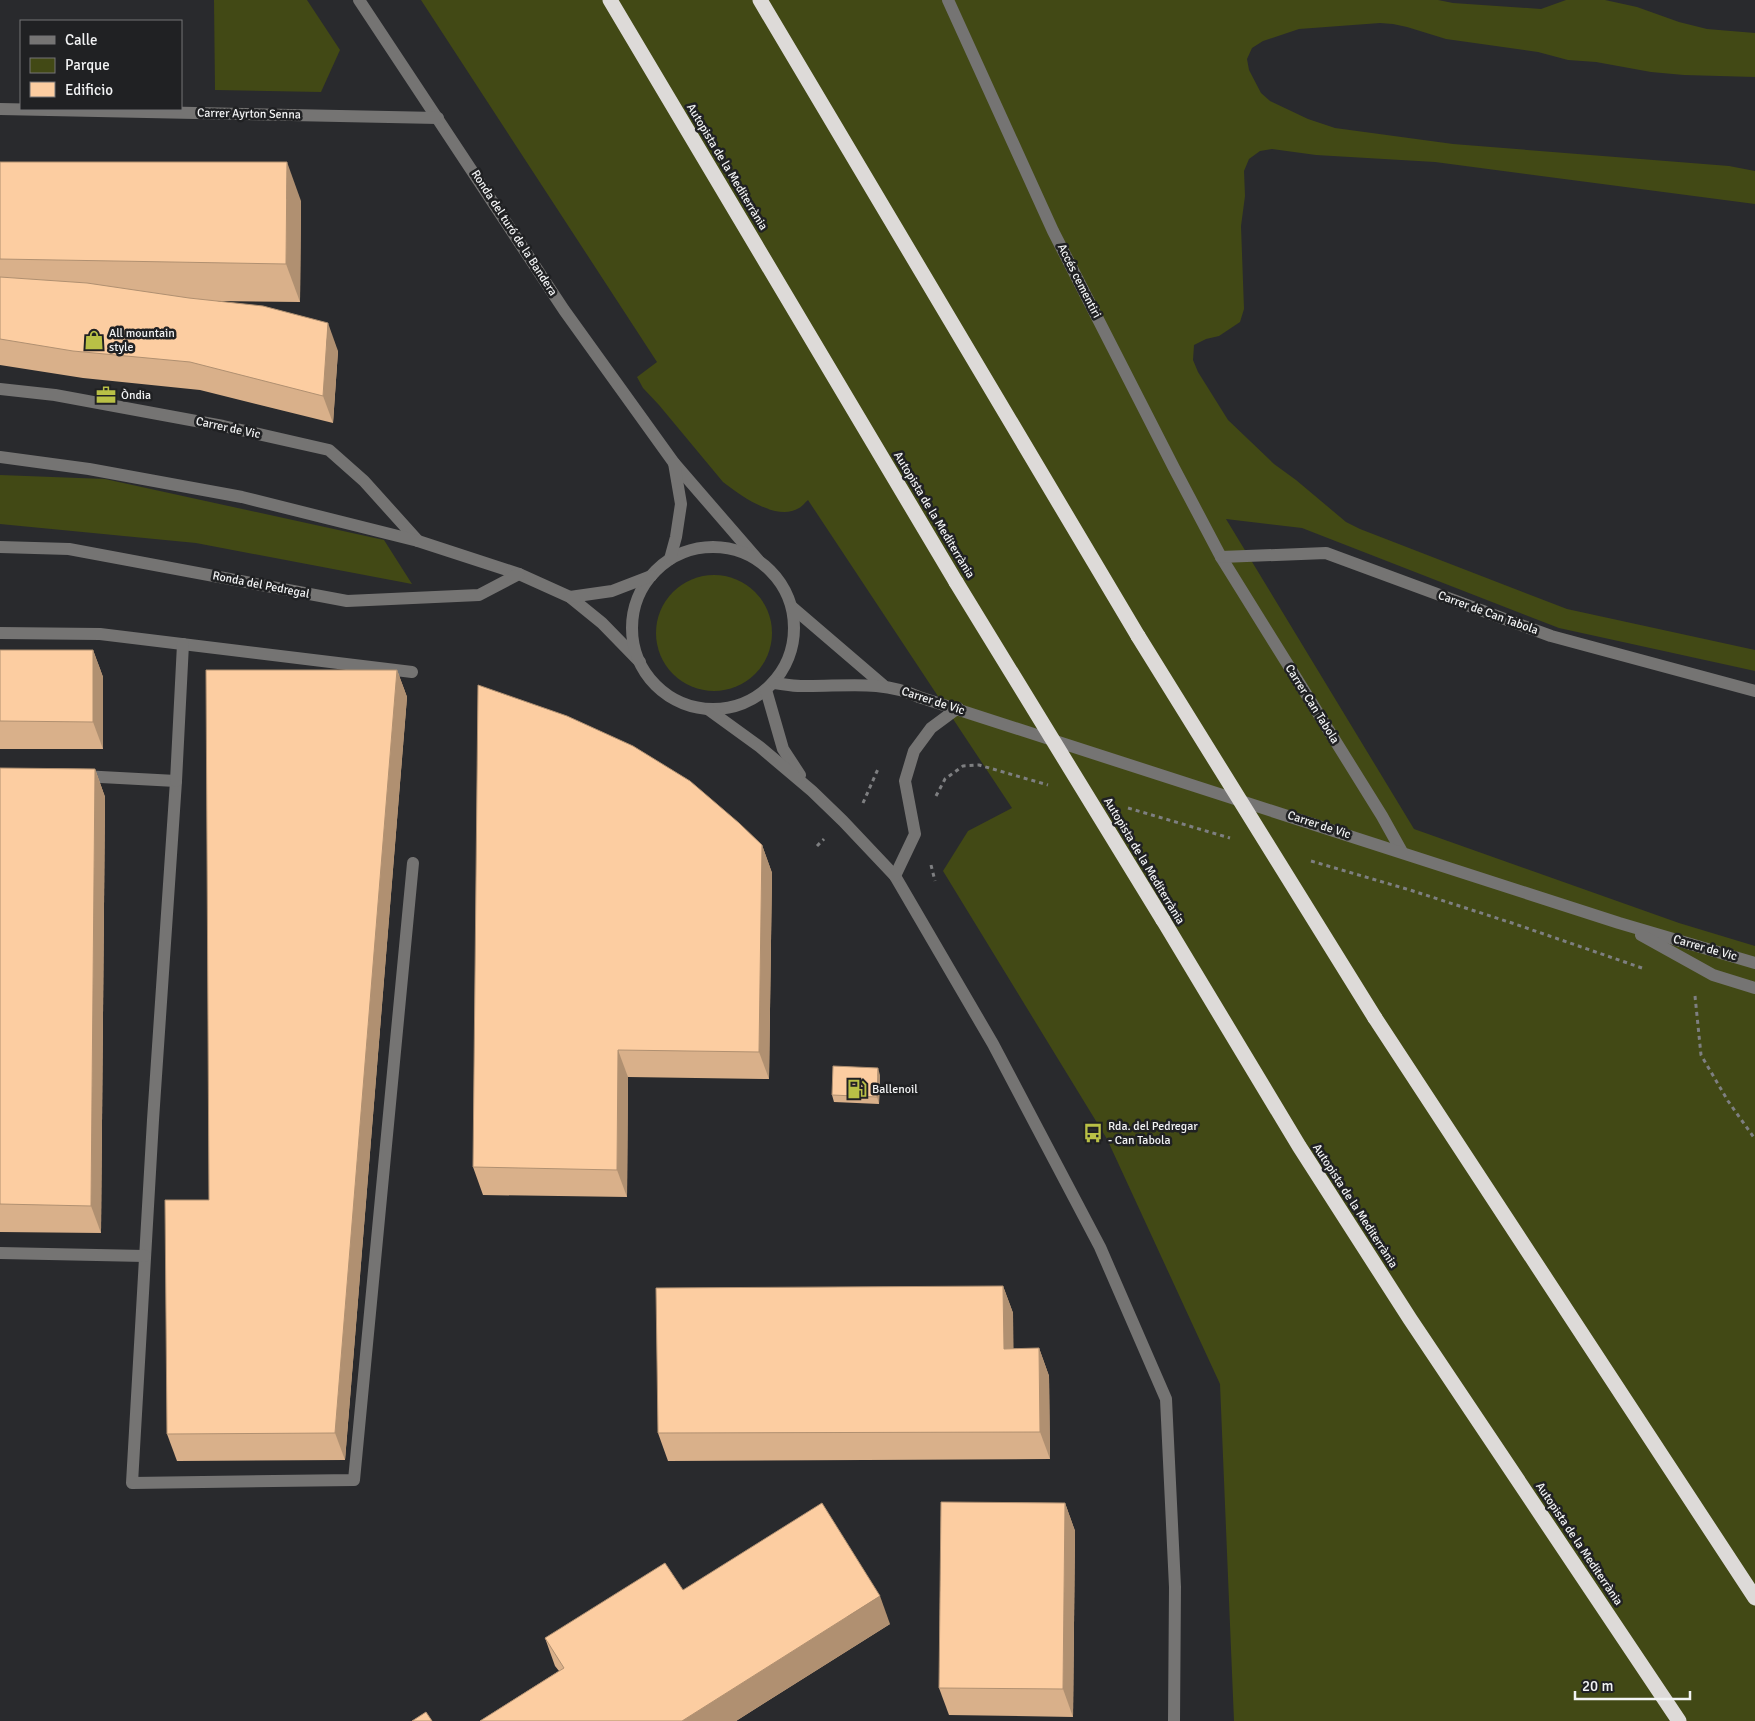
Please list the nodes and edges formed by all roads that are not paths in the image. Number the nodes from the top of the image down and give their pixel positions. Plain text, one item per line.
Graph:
1 (359, 0) edge
2 (610, 0) edge
3 (760, 0) edge
4 (948, 0) edge
5 (0, 109) edge
6 (20, 109) edge
7 (49, 110) edge
8 (438, 118) junction
9 (0, 389) edge
10 (0, 458) edge
11 (674, 463) junction
12 (418, 541) junction
13 (0, 548) edge
14 (1221, 557) junction
15 (670, 559) junction
16 (758, 560) junction
17 (519, 574) junction
18 (651, 576) junction
19 (570, 597) junction
20 (792, 607) junction
21 (0, 633) edge
22 (183, 644) junction
23 (640, 662) junction
24 (412, 672) dead end
25 (883, 685) junction
26 (770, 686) junction
27 (1755, 691) edge
28 (958, 708) junction
29 (709, 710) junction
30 (68, 775) edge
31 (176, 781) junction
32 (812, 791) junction
33 (1402, 852) junction
34 (413, 863) dead end
35 (895, 876) junction
36 (1619, 923) junction
37 (1755, 963) edge
38 (1755, 988) edge
39 (0, 1253) edge
40 (145, 1256) junction
41 (1755, 1598) edge
42 (1174, 1721) edge
43 (1679, 1721) edge

1 - 8 street, Ronda del turó de la Bandera
2 - 43 highway, Autopista de la Mediterrània, bridge
3 - 41 highway, bridge
4 - 14 street, Accés cementiri
5 - 6 street, Carrer Ayrton Senna
7 - 8 street, Carrer Ayrton Senna
8 - 11 street, Ronda del turó de la Bandera
9 - 12 street, Carrer de Vic
10 - 12 street, Carrer de Vic
11 - 15 street, Ronda del turó de la Bandera
11 - 16 street, Ronda del turó de la Bandera
12 - 17 street, Carrer de Vic
13 - 17 street, Ronda del Pedregal
14 - 27 street, Carrer de Can Tabola
14 - 33 street, Carrer Can Tabola
15 - 16 street
15 - 18 street
16 - 20 street
17 - 19 street, Carrer de Vic
18 - 19 street
18 - 23 street
19 - 23 street, Carrer de Vic
20 - 25 street, Carrer de Vic
20 - 26 street
21 - 22 street
22 - 24 street
22 - 31 street
23 - 29 street
25 - 26 street, Carrer de Vic
25 - 28 street, Carrer de Vic
26 - 29 street
26 - 32 street
28 - 33 street, Carrer de Vic
28 - 35 street
29 - 32 street
30 - 31 street
31 - 40 street
32 - 35 street
33 - 36 street, Carrer de Vic
34 - 40 street
35 - 42 street
36 - 37 street, Carrer de Vic
36 - 38 street
39 - 40 street

